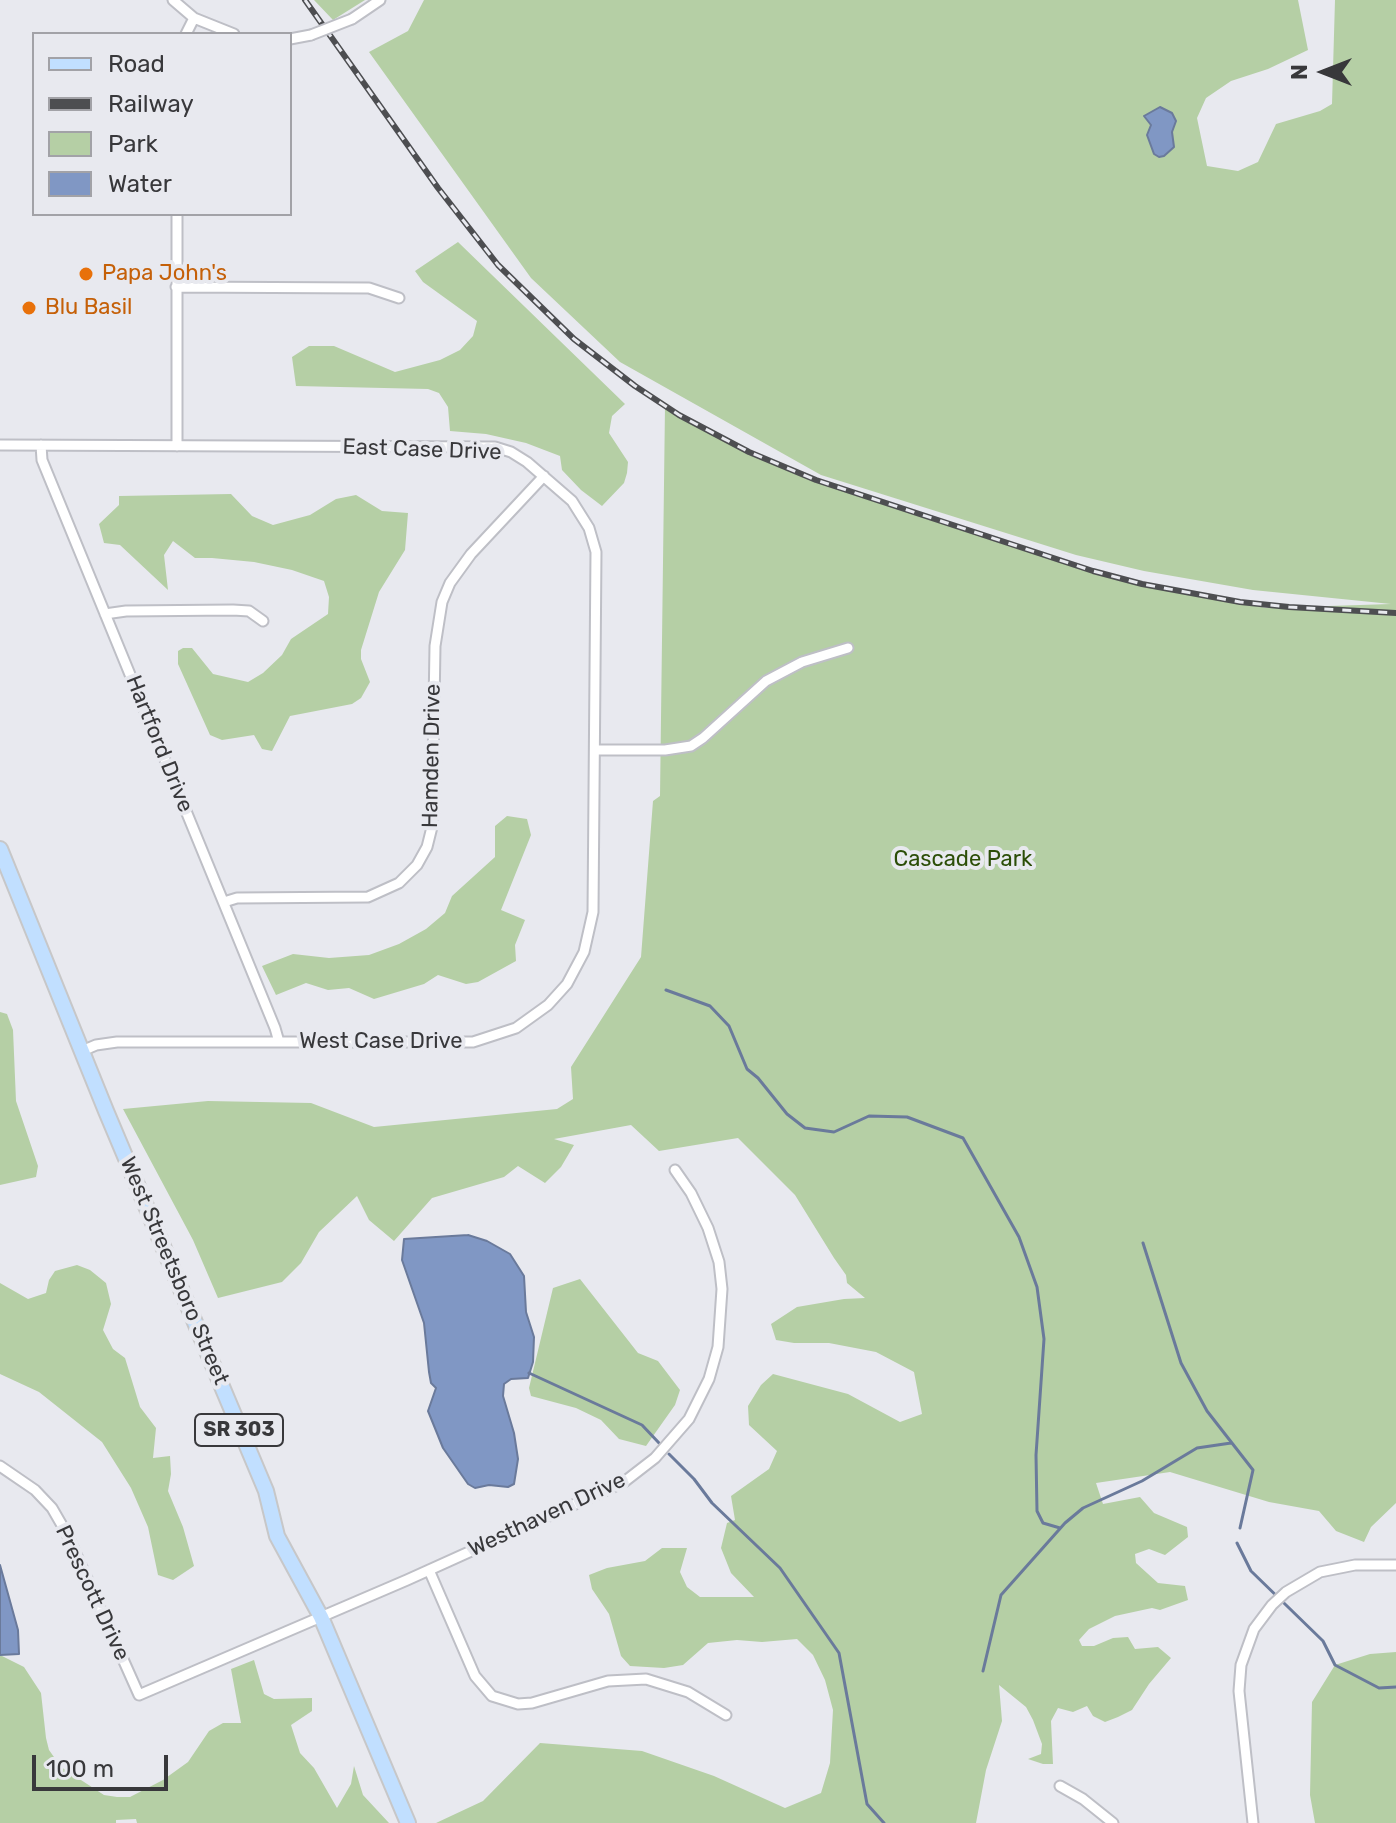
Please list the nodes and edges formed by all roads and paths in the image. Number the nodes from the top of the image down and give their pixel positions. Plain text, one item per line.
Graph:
1 (173, 0) edge
2 (380, 0) edge
3 (194, 18) junction
4 (187, 32) edge
5 (229, 32) edge
6 (292, 39) edge
7 (177, 216) edge
8 (176, 287) junction
9 (399, 298) dead end
10 (0, 445) edge
11 (41, 445) junction
12 (177, 446) junction
13 (544, 476) junction
14 (105, 614) junction
15 (263, 621) dead end
16 (848, 648) dead end
17 (595, 750) junction
18 (0, 849) edge
19 (224, 902) junction
20 (279, 1042) junction
21 (82, 1051) junction
22 (675, 1170) dead end
23 (0, 1466) edge
24 (1396, 1565) edge
25 (429, 1570) junction
26 (321, 1617) junction
27 (139, 1695) joint
28 (726, 1715) dead end
29 (1060, 1786) dead end
30 (408, 1823) edge
31 (1113, 1823) edge
32 (1253, 1823) edge

1 - 3 street
2 - 6 street, bridge
3 - 4 street
3 - 5 street
7 - 8 street
8 - 9 street
8 - 12 street
10 - 11 street, East Case Drive
11 - 12 street, East Case Drive
11 - 14 street, Hartford Drive
12 - 13 street, East Case Drive
13 - 17 street, East Case Drive
13 - 19 street, Hamden Drive
14 - 15 street
14 - 19 street, Hartford Drive
16 - 17 street
17 - 20 street, West Case Drive
18 - 21 main road, West Streetsboro Street / SR 303
19 - 20 street, Hartford Drive
20 - 21 street, West Case Drive
21 - 26 main road, West Streetsboro Street / SR 303
22 - 25 street, Westhaven Drive
23 - 27 street, Prescott Drive
24 - 32 street
25 - 26 street, Westhaven Drive
25 - 28 street
26 - 27 street, Westhaven Drive
26 - 30 main road, West Streetsboro Street / SR 303
29 - 31 street

